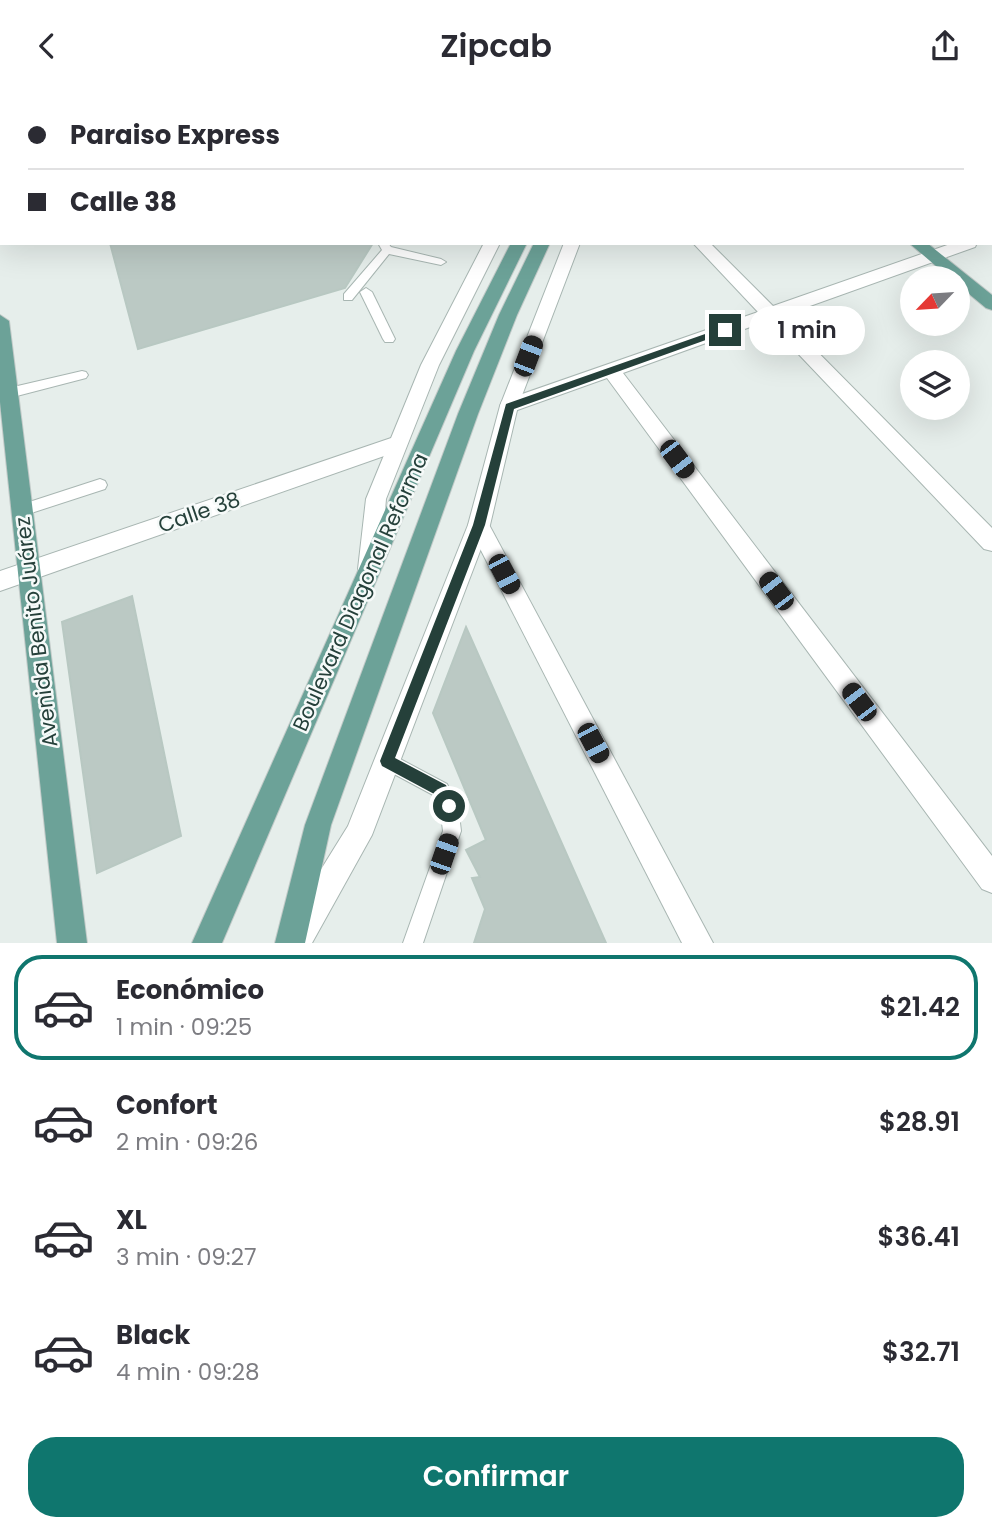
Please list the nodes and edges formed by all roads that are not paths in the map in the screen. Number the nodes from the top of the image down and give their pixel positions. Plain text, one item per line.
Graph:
1 (491, 245) edge
2 (518, 245) edge
3 (541, 245) edge
4 (571, 245) edge
5 (704, 245) edge
6 (919, 245) edge
7 (963, 245) edge
8 (385, 247) edge
9 (933, 256) junction
10 (441, 262) dead end
11 (366, 292) dead end
12 (348, 297) dead end
13 (992, 304) edge
14 (770, 314) junction
15 (0, 321) edge
16 (389, 339) dead end
17 (611, 370) junction
18 (82, 376) dead end
19 (9, 393) junction
20 (509, 406) junction
21 (397, 444) junction
22 (100, 485) dead end
23 (22, 510) junction
24 (479, 525) junction
25 (992, 542) edge
26 (29, 571) junction
27 (369, 571) junction
28 (0, 581) edge
29 (387, 761) junction
30 (992, 879) edge
31 (72, 943) edge
32 (207, 943) edge
33 (290, 943) edge
34 (297, 943) edge
35 (412, 943) edge
36 (698, 943) edge

1 - 21 street
2 - 27 main road, Boulevard Diagonal Reforma
3 - 33 main road, Boulevard Diagonal Reforma
4 - 20 street
5 - 14 street
6 - 9 main road
7 - 9 street
8 - 10 lane
8 - 12 lane
9 - 13 main road
9 - 14 street
11 - 16 lane
14 - 17 street
14 - 25 street
15 - 19 main road, Avenida Benito Juárez
17 - 20 street
17 - 30 street
18 - 19 lane
19 - 23 main road, Avenida Benito Juárez
20 - 24 street
21 - 26 street, Calle 38
21 - 27 street
22 - 23 lane
23 - 26 main road, Avenida Benito Juárez
24 - 29 street
24 - 36 street
26 - 28 street, Calle 38
26 - 31 main road, Avenida Benito Juárez
27 - 32 main road, Boulevard Diagonal Reforma
29 - 34 street
29 - 35 lane

